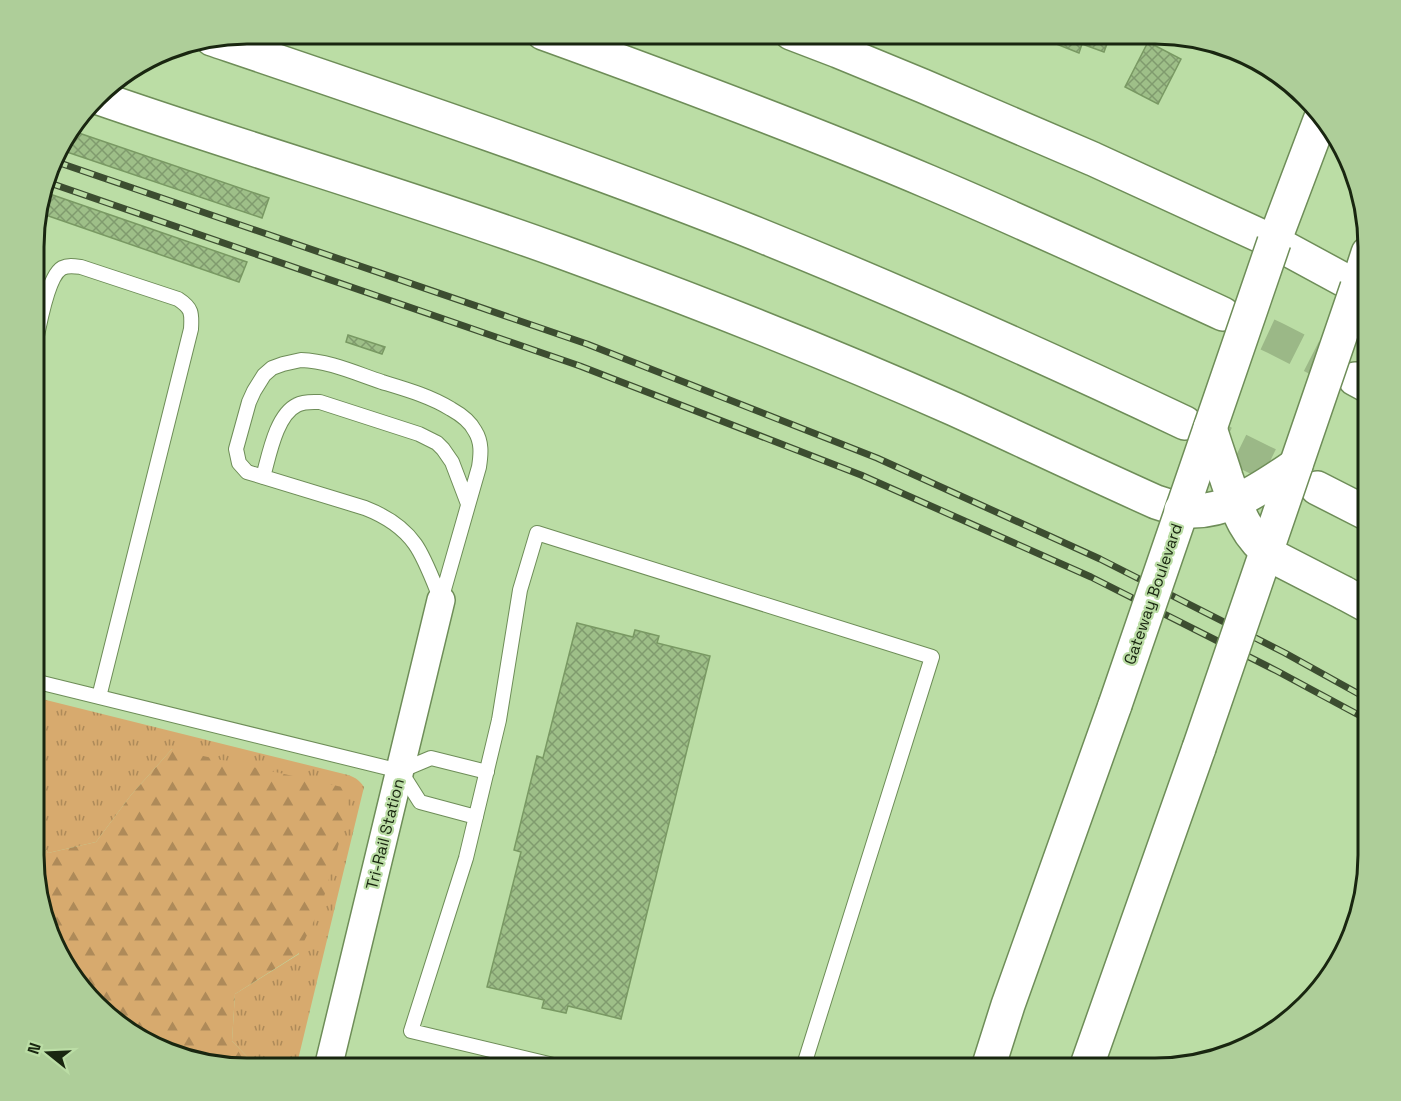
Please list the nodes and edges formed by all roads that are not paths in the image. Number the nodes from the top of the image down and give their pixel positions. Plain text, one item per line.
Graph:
1 (572, 44) edge
2 (820, 44) edge
3 (228, 45) edge
4 (106, 101) edge
5 (1318, 126) edge
6 (1274, 242) junction
7 (1358, 288) edge
8 (1358, 304) edge
9 (44, 307) edge
10 (1223, 314) tunnel mouth
11 (1197, 425) junction
12 (1306, 476) junction
13 (263, 477) junction
14 (1234, 501) junction
15 (468, 504) junction
16 (1169, 506) junction
17 (1358, 508) edge
18 (1266, 551) junction
19 (441, 600) junction
20 (1356, 600) edge
21 (44, 683) edge
22 (99, 697) junction
23 (400, 771) junction
24 (487, 772) junction
25 (476, 817) junction
26 (331, 1057) edge
27 (522, 1057) edge
28 (805, 1058) edge
29 (991, 1058) edge
30 (1090, 1058) edge

1 - 10 main road
2 - 6 main road
3 - 11 main road
4 - 16 main road
5 - 6 main road, Gateway Boulevard
6 - 7 main road
6 - 11 main road, Gateway Boulevard, bridge
8 - 12 main road, bridge
9 - 22 lane
11 - 14 main road, bridge
11 - 16 main road, Gateway Boulevard, bridge
12 - 14 main road, bridge
12 - 17 main road
12 - 18 main road, bridge
13 - 15 lane
13 - 15 lane
13 - 19 lane
14 - 16 main road, bridge
14 - 18 main road, bridge
15 - 19 lane
16 - 29 main road, Gateway Boulevard, bridge
18 - 20 main road, bridge
18 - 30 main road, bridge
19 - 23 street, Tri-Rail Station
21 - 22 lane
22 - 23 lane
23 - 24 lane
23 - 25 lane
23 - 26 street, Tri-Rail Station
24 - 25 lane
24 - 28 lane
25 - 27 lane

